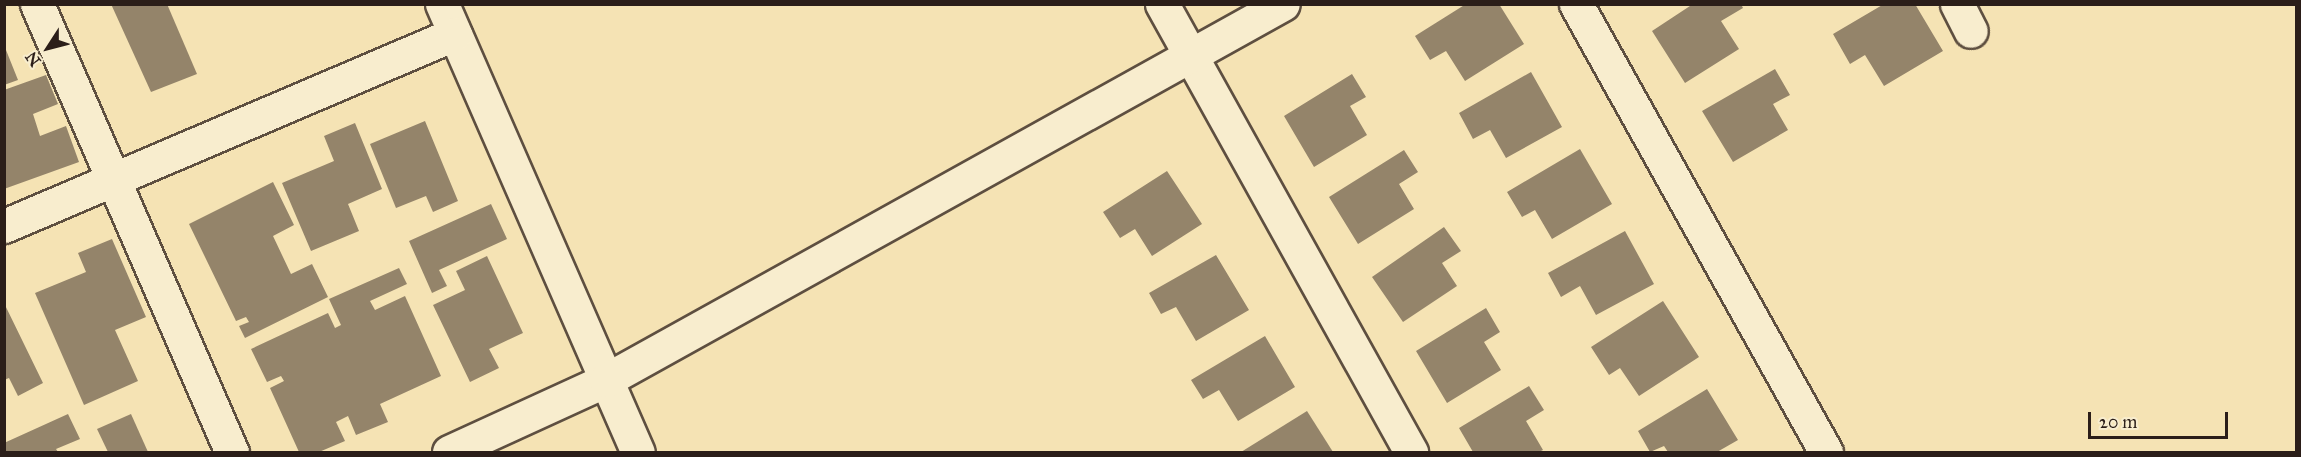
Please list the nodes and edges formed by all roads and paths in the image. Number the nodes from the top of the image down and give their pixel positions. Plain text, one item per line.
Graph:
1 (37, 4) edge
2 (442, 4) edge
3 (1162, 4) edge
4 (1283, 4) edge
5 (1576, 4) edge
6 (455, 34) junction
7 (1190, 56) junction
8 (113, 179) junction
9 (4, 226) edge
10 (606, 380) junction
11 (232, 453) edge
12 (449, 453) edge
13 (638, 453) edge
14 (1411, 453) edge
15 (1826, 453) edge

1 - 8 street
2 - 6 street
3 - 7 street
4 - 7 street
5 - 15 street
6 - 8 street
6 - 10 street
7 - 10 street
7 - 14 street
8 - 9 street
8 - 11 street
10 - 12 street
10 - 13 street

